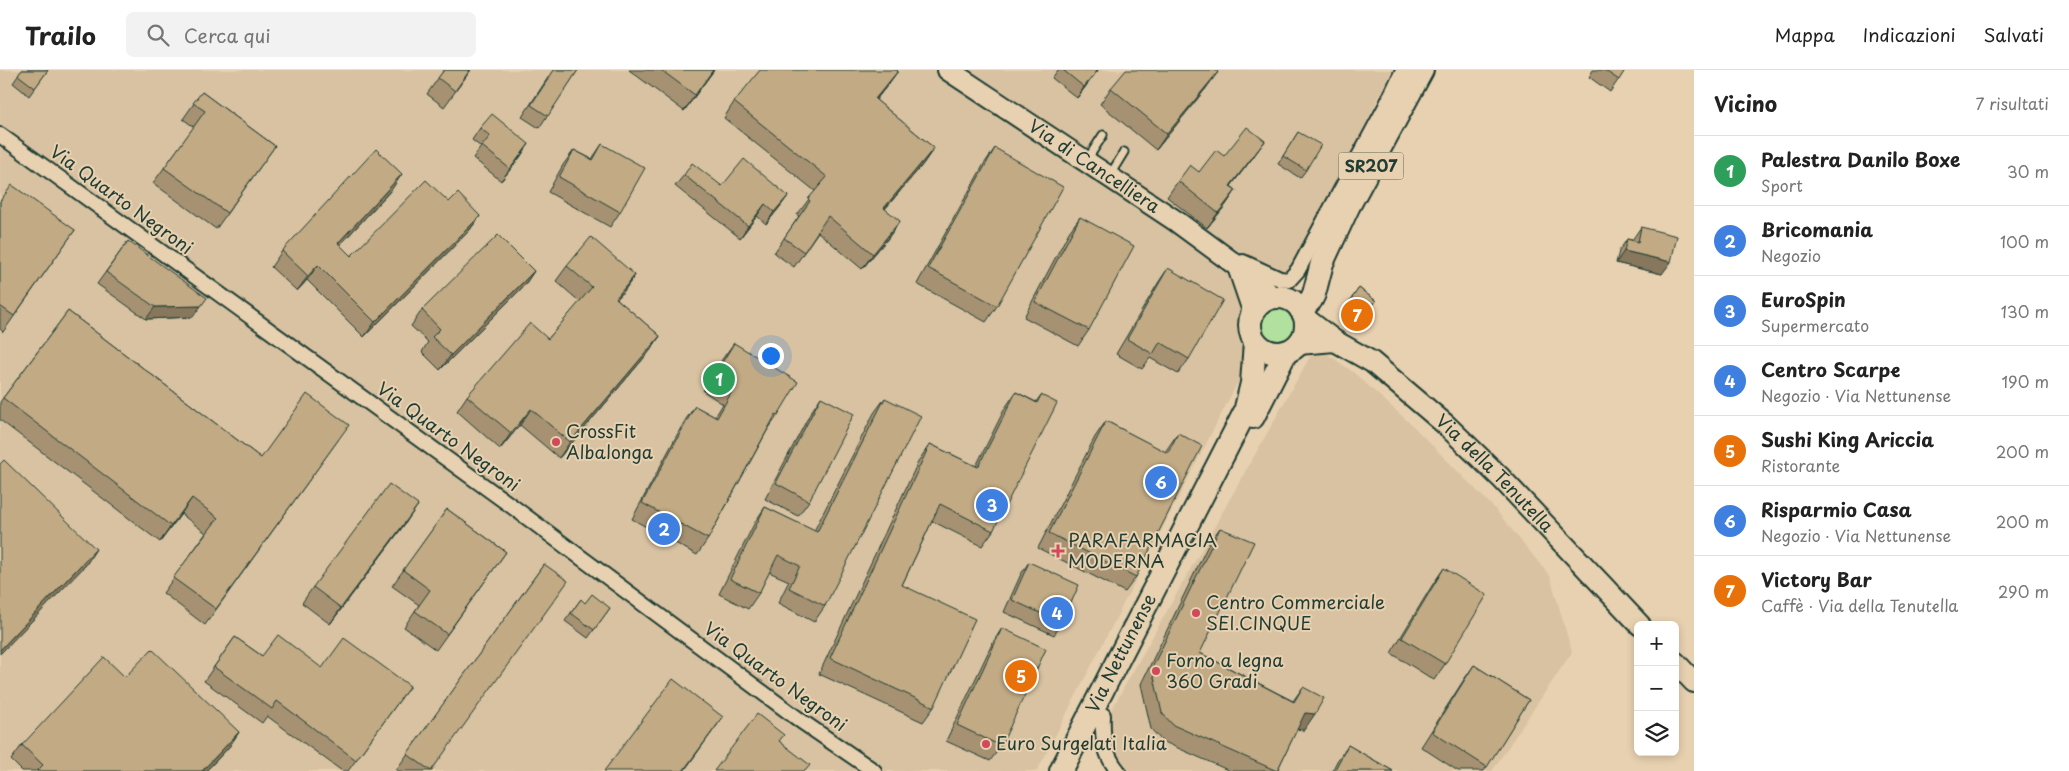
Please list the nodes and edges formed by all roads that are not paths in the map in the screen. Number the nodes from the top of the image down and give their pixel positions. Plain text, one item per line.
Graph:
1 (948, 70) edge
2 (1403, 70) edge
3 (1422, 70) edge
4 (1103, 135) dead end
5 (0, 136) edge
6 (1124, 152) dead end
7 (1086, 162) junction
8 (1108, 177) junction
9 (1322, 263) junction
10 (1234, 264) junction
11 (1278, 298) junction
12 (1253, 311) junction
13 (1303, 314) junction
14 (1335, 341) junction
15 (1255, 342) junction
16 (1292, 348) junction
17 (1636, 621) edge
18 (1679, 666) edge
19 (1694, 682) edge
20 (1103, 715) junction
21 (874, 771) edge
22 (1061, 771) edge
23 (1075, 771) edge
24 (1118, 771) edge

1 - 7 street, Via di Cancelliera
2 - 10 street
3 - 9 main road, Via Nettunense / SR207
4 - 7 lane
5 - 21 street, Via Quarto Negroni
6 - 8 lane
7 - 8 street, Via di Cancelliera
8 - 10 street, Via di Cancelliera
9 - 11 main road, Via Nettunense / SR207
9 - 13 main road, Via Nettunense / SR207
10 - 11 street, Via di Cancelliera
10 - 12 street
11 - 12 main road, Via Nettunense / SR207
11 - 13 main road
12 - 15 main road, Via Nettunense
13 - 14 street, Via della Tenutella
13 - 16 main road, Via Nettunense / SR207
14 - 16 street
14 - 17 street, Via della Tenutella
15 - 16 main road
15 - 22 main road, Via Nettunense
16 - 20 main road, Via Nettunense / SR207
18 - 19 street
20 - 23 main road, Via Nettunense / SR207
20 - 24 street

